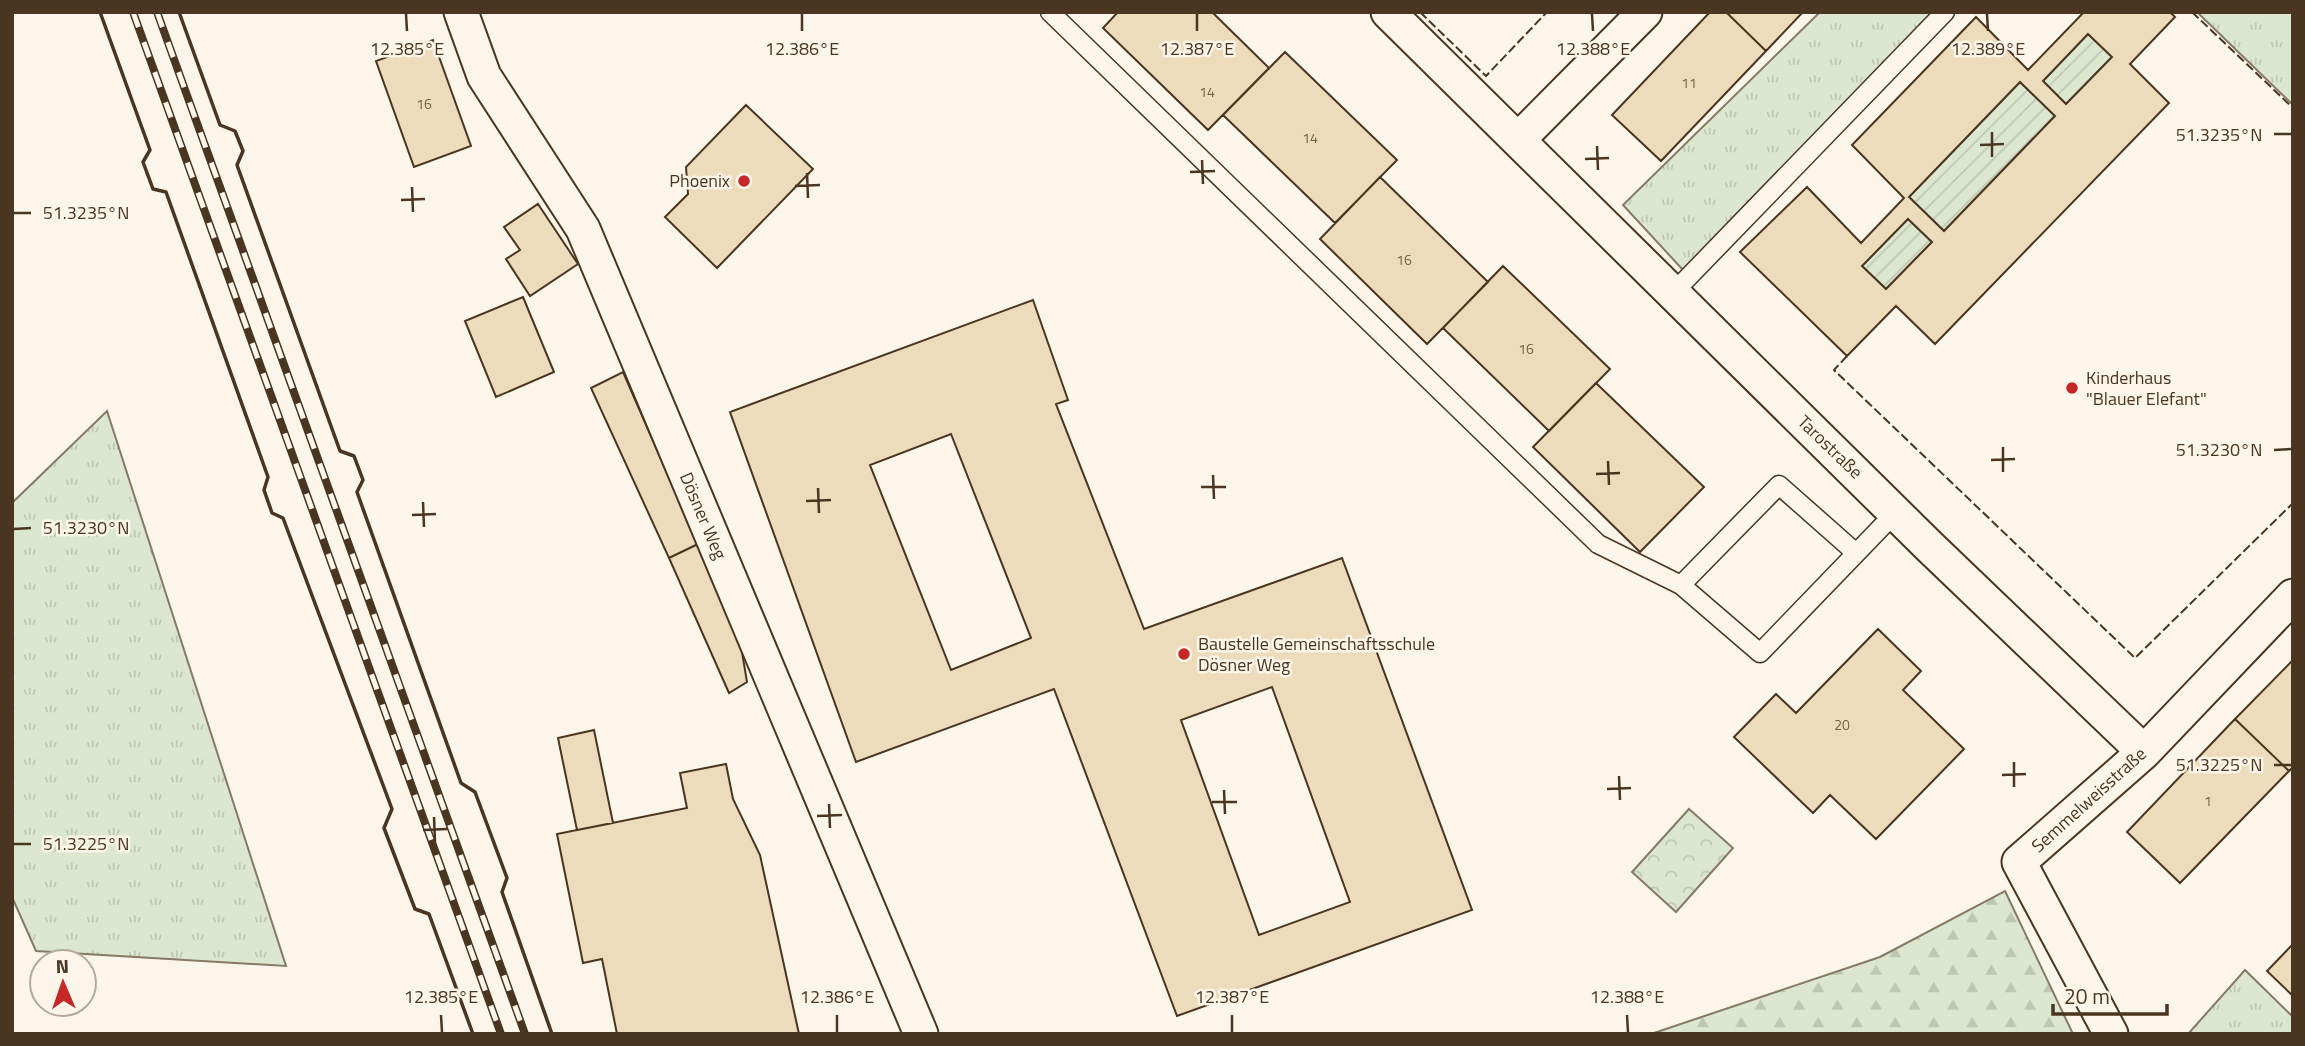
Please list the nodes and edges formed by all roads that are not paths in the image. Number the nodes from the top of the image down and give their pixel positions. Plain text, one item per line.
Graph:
1 (461, 12) edge
2 (1049, 12) edge
3 (1388, 12) edge
4 (1646, 12) edge
5 (1945, 12) edge
6 (1520, 139) junction
7 (1672, 294) junction
8 (1896, 512) junction
9 (1856, 553) junction
10 (1681, 585) junction
11 (2293, 596) edge
12 (2144, 752) junction
13 (921, 1034) edge
14 (2111, 1034) edge

1 - 13 street, Dösner Weg
2 - 10 lane
3 - 6 street, Tarostraße
4 - 6 street
5 - 7 lane
6 - 7 street, Tarostraße
7 - 8 street, Tarostraße
8 - 9 lane
8 - 12 street, Tarostraße
9 - 10 lane
9 - 10 lane
11 - 12 street, Semmelweisstraße
12 - 14 street, Semmelweisstraße

